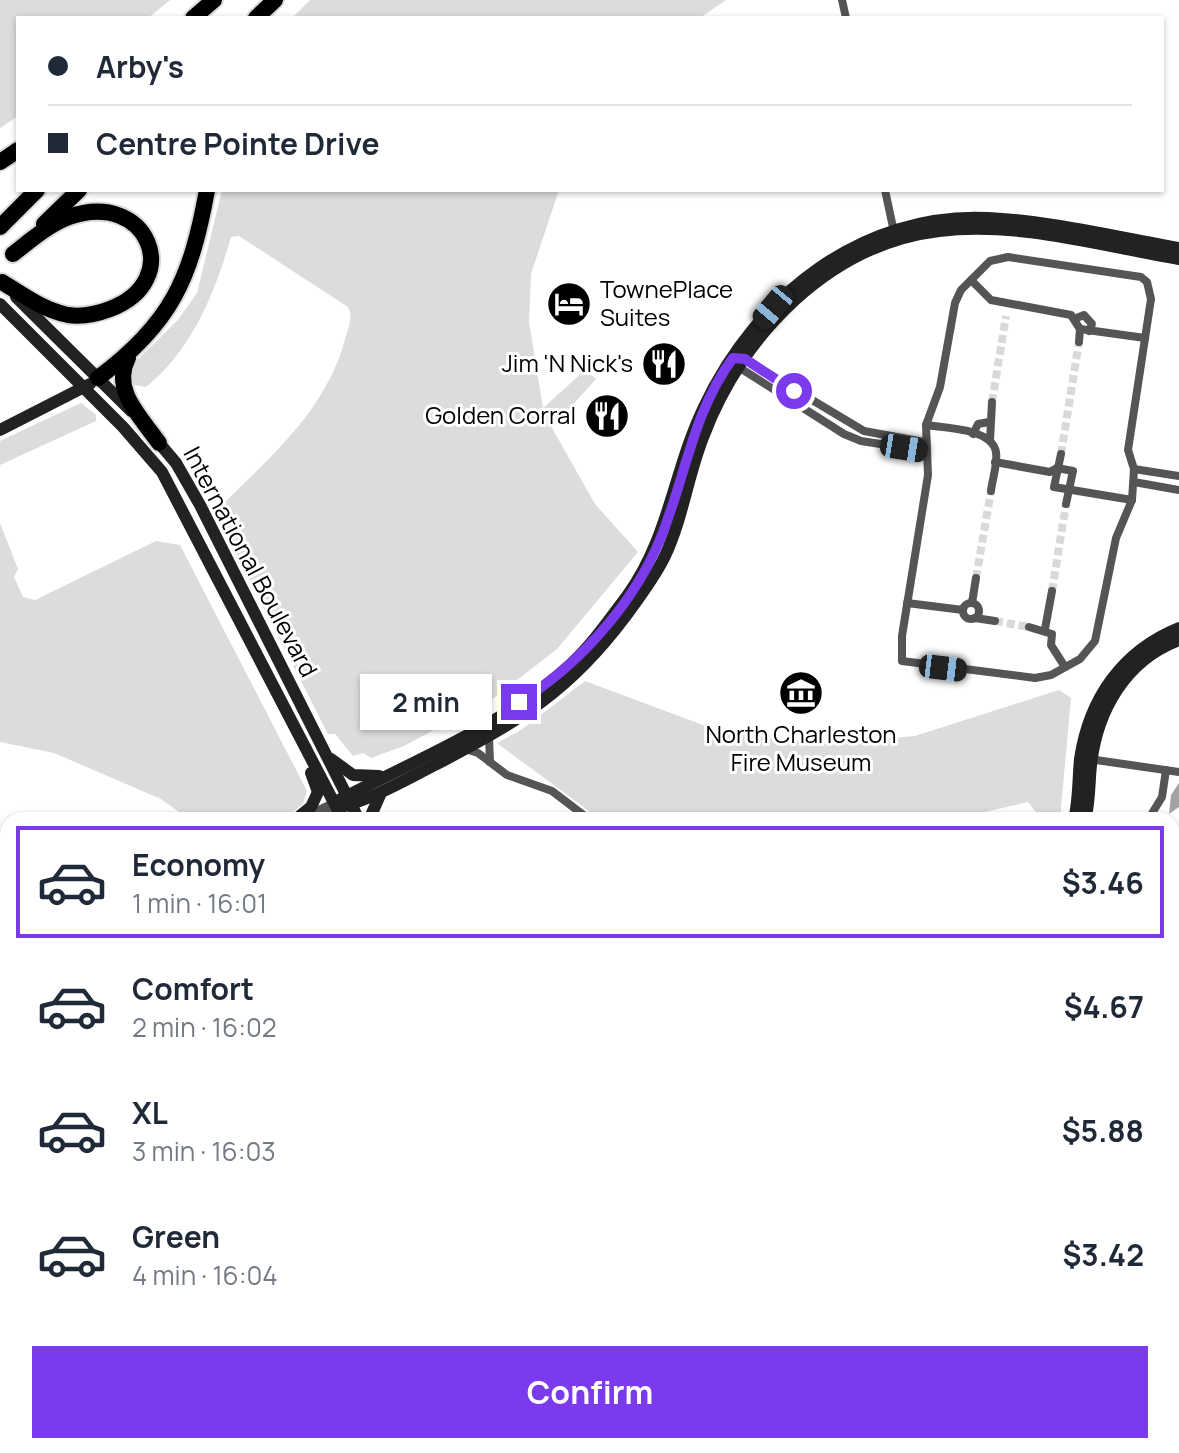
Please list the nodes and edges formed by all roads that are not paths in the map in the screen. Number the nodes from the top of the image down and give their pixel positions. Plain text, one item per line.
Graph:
1 (214, 0) edge
2 (226, 0) edge
3 (275, 0) edge
4 (287, 0) edge
5 (195, 16) edge
6 (210, 16) edge
7 (258, 16) edge
8 (271, 16) edge
9 (35, 192) edge
10 (77, 192) edge
11 (207, 192) edge
12 (885, 192) edge
13 (0, 227) edge
14 (895, 235) junction
15 (1179, 248) edge
16 (13, 254) junction
17 (1179, 259) edge
18 (1, 277) edge
19 (971, 280) junction
20 (1008, 303) junction
21 (0, 304) edge
22 (1006, 316) tunnel mouth
23 (1074, 319) junction
24 (1084, 330) junction
25 (1145, 338) junction
26 (1079, 342) tunnel mouth
27 (130, 355) junction
28 (739, 362) junction
29 (92, 383) junction
30 (992, 402) tunnel mouth
31 (989, 422) junction
32 (926, 425) junction
33 (0, 430) edge
34 (973, 434) junction
35 (990, 441) junction
36 (159, 443) junction
37 (925, 446) junction
38 (1061, 454) tunnel mouth
39 (995, 462) junction
40 (1057, 468) junction
41 (1134, 469) junction
42 (1179, 476) edge
43 (1134, 482) junction
44 (1069, 490) junction
45 (1179, 490) edge
46 (991, 491) tunnel mouth
47 (1132, 500) junction
48 (1066, 504) tunnel mouth
49 (976, 578) tunnel mouth
50 (1052, 591) tunnel mouth
51 (907, 603) junction
52 (972, 603) junction
53 (963, 610) junction
54 (975, 618) junction
55 (995, 621) tunnel mouth
56 (1029, 627) tunnel mouth
57 (1179, 628) edge
58 (1045, 629) junction
59 (1179, 640) edge
60 (1065, 667) junction
61 (295, 725) junction
62 (489, 737) junction
63 (465, 749) junction
64 (326, 754) junction
65 (1086, 760) junction
66 (490, 762) junction
67 (1166, 770) junction
68 (1179, 772) edge
69 (388, 775) junction
70 (382, 792) junction
71 (343, 806) edge
72 (306, 812) edge
73 (323, 812) edge
74 (371, 812) edge
75 (580, 812) edge
76 (1076, 812) edge
77 (1085, 812) edge
78 (1153, 812) edge

1 - 5 highway
2 - 6 highway
3 - 7 highway
4 - 8 highway
9 - 13 highway
10 - 16 highway
11 - 27 highway
12 - 14 street
14 - 15 street
14 - 17 street
14 - 28 street
16 - 18 highway
16 - 18 highway
18 - 29 street, International Boulevard
19 - 20 street
19 - 25 street
19 - 32 street
20 - 22 street
20 - 23 street
21 - 29 street, International Boulevard
23 - 24 street
23 - 24 street
24 - 25 street
24 - 26 street
25 - 41 street
27 - 29 highway
27 - 36 highway
28 - 37 street
28 - 62 street
28 - 69 street
29 - 33 street
29 - 36 street, International Boulevard
29 - 61 street, International Boulevard
30 - 31 street
31 - 34 street
31 - 35 street
32 - 34 street
32 - 37 street
34 - 35 street
35 - 39 street
36 - 64 street, International Boulevard
37 - 51 street
38 - 40 street
39 - 40 street
39 - 46 street
40 - 44 street
40 - 44 street
41 - 42 street
41 - 43 street
43 - 45 street
43 - 47 street
44 - 47 street
44 - 48 street
47 - 60 street
49 - 52 street
50 - 58 street
51 - 53 street
51 - 60 street
52 - 53 street
52 - 54 street
53 - 54 street
54 - 55 street
56 - 58 street
57 - 65 street
58 - 60 street
59 - 65 street
61 - 71 street, International Boulevard
61 - 72 street
62 - 63 street
62 - 66 street
63 - 66 street
63 - 70 street
64 - 69 street
64 - 71 street, International Boulevard
65 - 67 street
65 - 76 street
65 - 77 street
66 - 75 street
67 - 68 street
67 - 78 street
69 - 71 street
70 - 71 street
70 - 74 street
71 - 73 street

